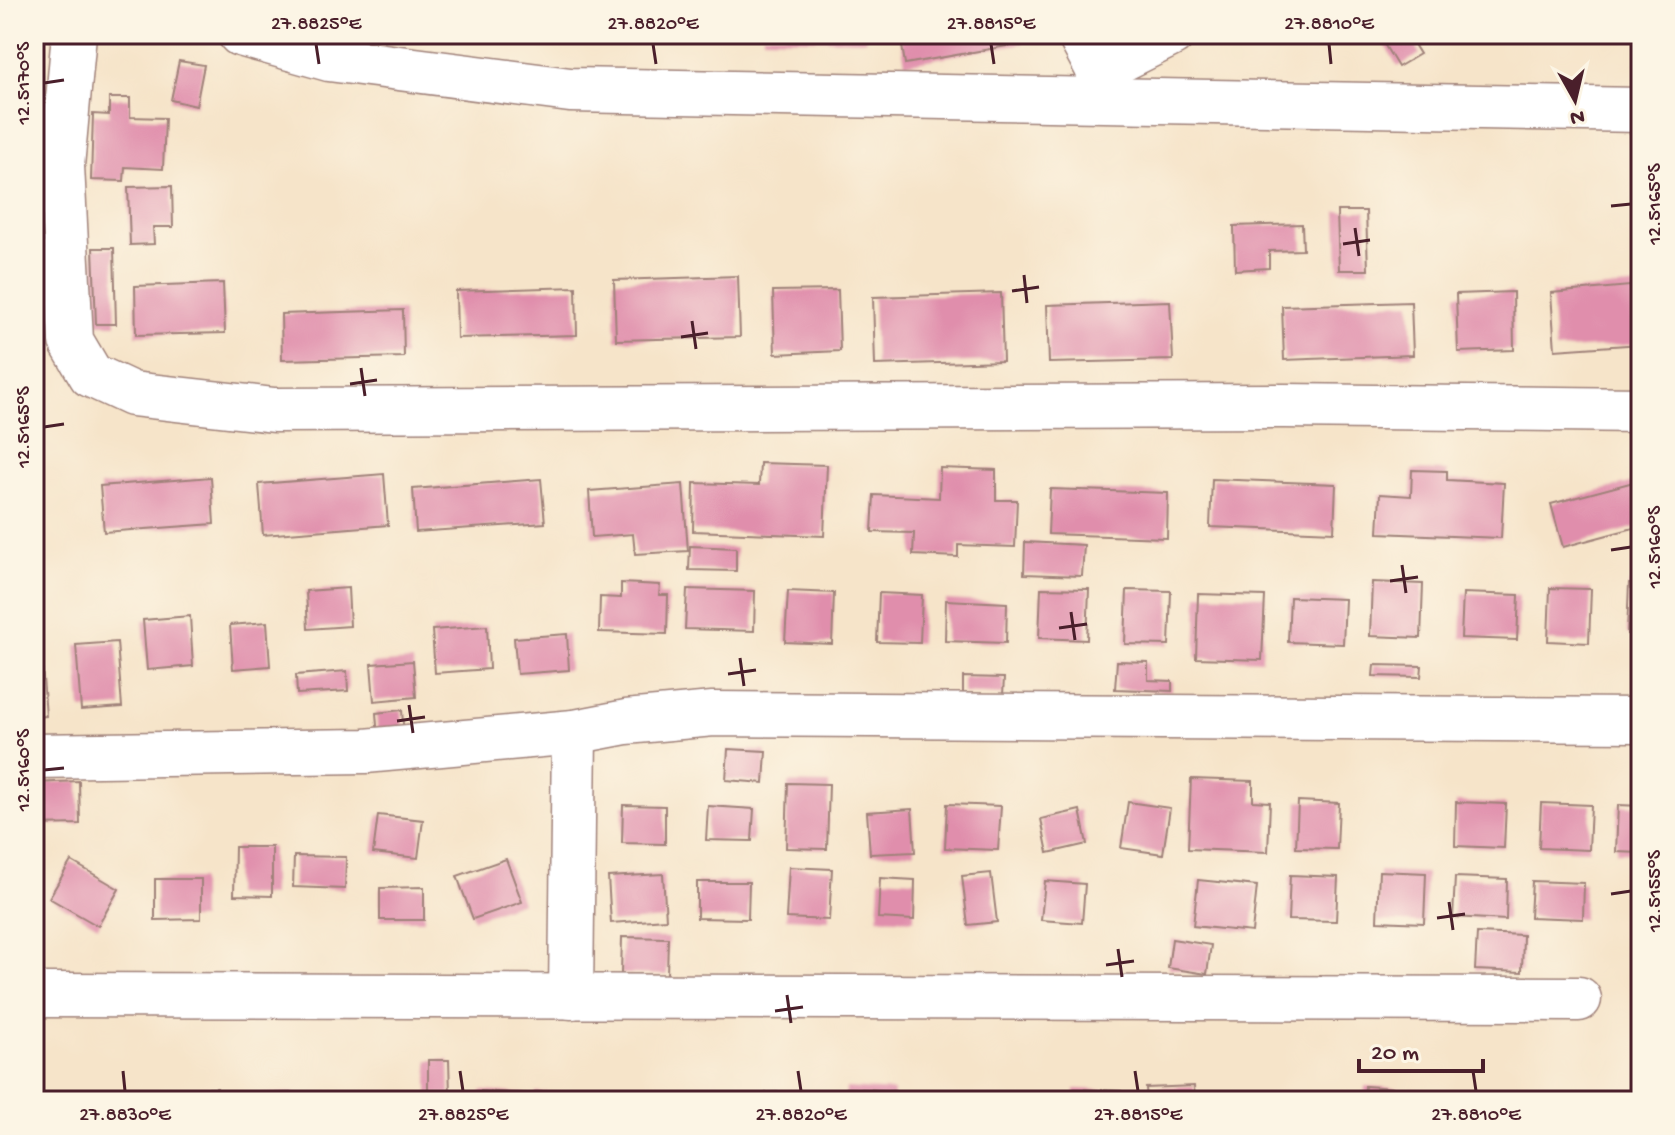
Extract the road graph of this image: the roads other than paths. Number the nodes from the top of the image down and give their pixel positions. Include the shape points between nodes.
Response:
1 (74, 34) edge
2 (240, 34) edge
3 (1172, 34) edge
4 (1097, 68) edge
5 (1641, 110) edge
6 (1641, 410) edge
7 (1641, 720) edge
8 (574, 732) junction
9 (34, 756) edge
10 (34, 995) edge
11 (571, 997) junction
12 (1579, 999) dead end

1 - 6 street via 62,166 71,341 91,375 132,394 274,410
2 - 4 street via 329,59 570,90
3 - 4 street
4 - 5 street
7 - 8 street via 713,714
8 - 9 street via 365,751
8 - 11 street
10 - 11 street
11 - 12 street

